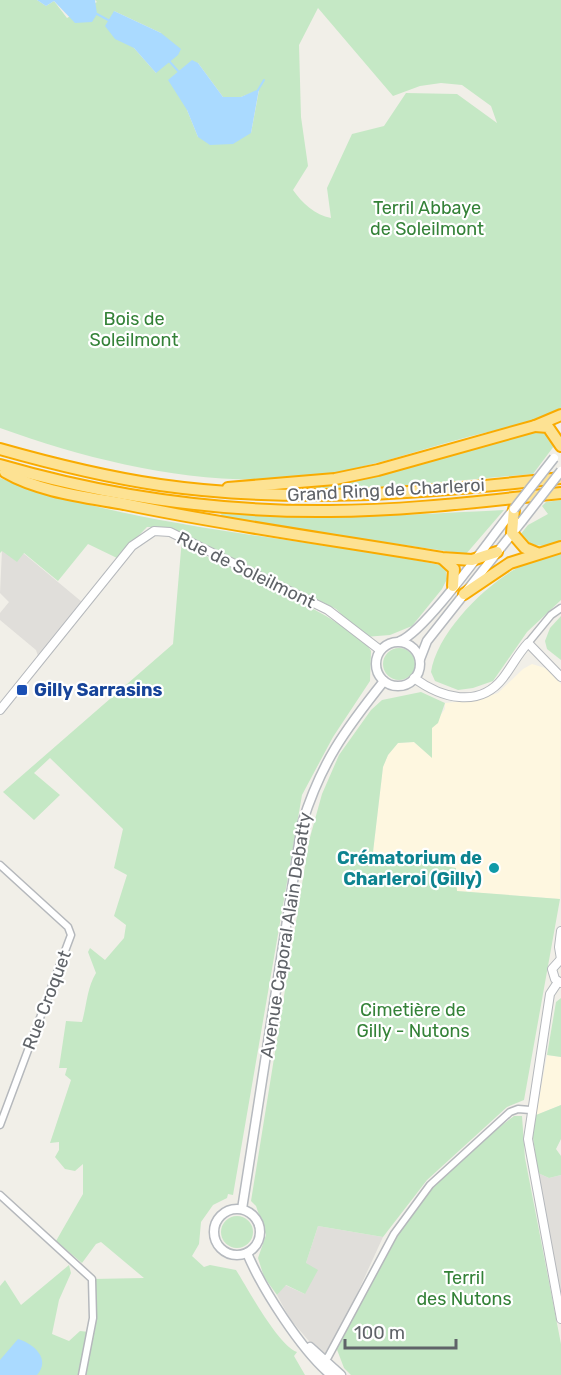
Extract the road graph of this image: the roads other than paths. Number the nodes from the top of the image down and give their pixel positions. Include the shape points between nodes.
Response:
1 (561, 415) edge
2 (535, 426) junction
3 (561, 448) edge
4 (0, 449) edge
5 (0, 467) edge
6 (561, 471) edge
7 (561, 478) edge
8 (216, 491) junction
9 (561, 493) edge
10 (514, 509) joint
11 (512, 525) junction
12 (561, 547) edge
13 (497, 552) junction
14 (537, 553) junction
15 (442, 558) junction
16 (472, 560) junction
17 (453, 586) junction
18 (464, 594) junction
19 (561, 608) edge
20 (400, 641) junction
21 (528, 643) junction
22 (380, 650) junction
23 (420, 659) junction
24 (561, 677) edge
25 (414, 678) junction
26 (384, 681) junction
27 (0, 709) edge
28 (0, 865) edge
29 (561, 931) edge
30 (561, 959) edge
31 (559, 982) edge
32 (530, 1110) junction
33 (0, 1125) edge
34 (0, 1195) edge
35 (242, 1209) junction
36 (247, 1253) junction
37 (561, 1319) edge
38 (303, 1341) junction
39 (324, 1359) junction
40 (82, 1375) edge
41 (331, 1375) edge
42 (341, 1375) edge

1 - 2 highway
2 - 3 highway via 548,428
2 - 8 highway via 335,479 235,485
3 - 10 main road, bridge
4 - 8 highway, Grand Ring de Charleroi via 102,475
5 - 9 highway, Grand Ring de Charleroi via 157,500 272,510 380,510
5 - 15 highway via 40,485 120,504
6 - 11 main road, bridge
7 - 8 highway, Grand Ring de Charleroi via 378,494
10 - 11 highway
11 - 13 main road
11 - 14 highway via 525,548
11 - 16 main road
12 - 14 highway
13 - 16 highway
13 - 18 main road
14 - 18 highway via 510,563
15 - 16 highway
15 - 17 highway via 454,569
16 - 17 main road
17 - 20 main road via 415,631
18 - 23 main road via 423,646
19 - 21 street
20 - 22 main road
20 - 23 main road via 409,644
21 - 24 street
21 - 25 street via 502,679 474,696 445,696
22 - 26 main road via 375,666
22 - 27 street, Rue de Soleilmont via 328,610 170,532 153,531 132,546
23 - 25 main road
25 - 26 main road via 396,686
26 - 35 main road, Avenue Caporal Alain Debatty via 323,766 302,825
28 - 33 street, Rue Croquet via 68,927 71,935
29 - 30 street
30 - 31 street via 552,969
31 - 32 street via 550,994
32 - 37 street via 528,1139
32 - 39 street via 510,1112 430,1185 394,1234
34 - 40 street via 92,1279 93,1318
35 - 36 main road via 255,1216 260,1230 257,1244
35 - 36 main road via 220,1216 214,1230 224,1251 231,1255
36 - 38 main road via 277,1309
38 - 39 main road
38 - 41 main road via 316,1362
39 - 42 main road

